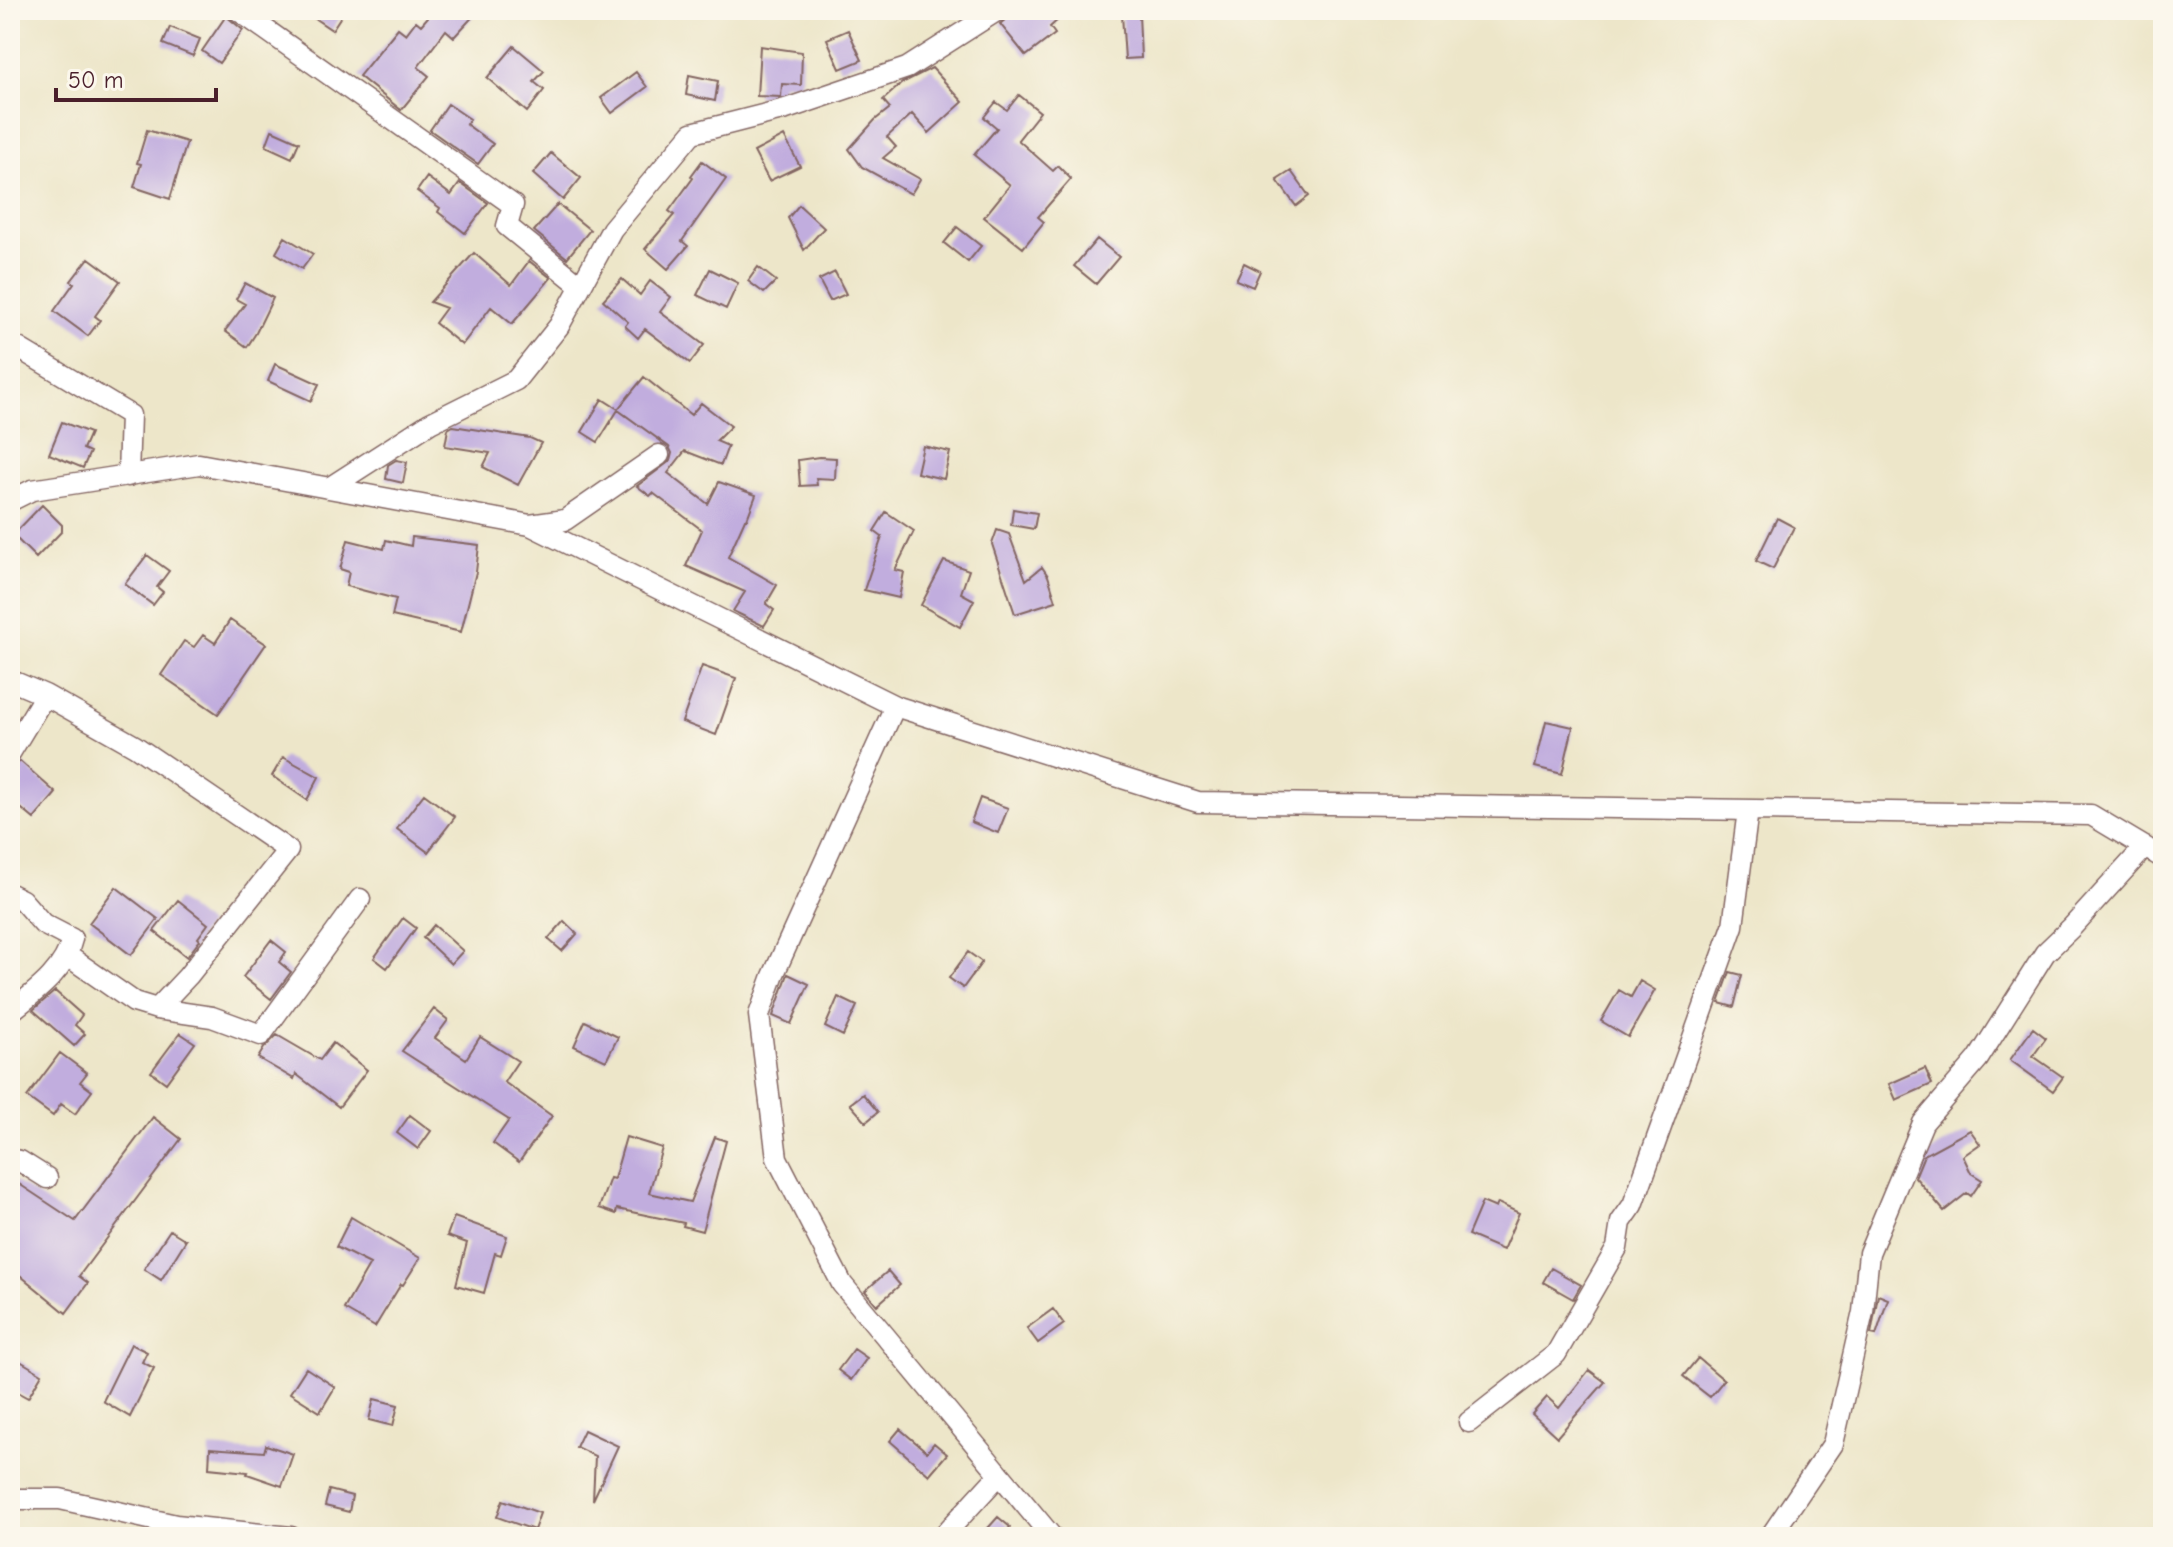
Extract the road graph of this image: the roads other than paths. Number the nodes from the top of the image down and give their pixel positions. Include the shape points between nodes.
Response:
1 (238, 10) edge
2 (998, 10) edge
3 (581, 286) junction
4 (10, 343) edge
5 (659, 455) dead end
6 (128, 476) junction
7 (329, 488) junction
8 (10, 501) edge
9 (530, 525) junction
10 (10, 680) edge
11 (45, 695) junction
12 (895, 706) junction
13 (10, 753) edge
14 (1748, 810) junction
15 (2145, 847) junction
16 (2163, 858) edge
17 (10, 894) edge
18 (360, 899) dead end
19 (68, 956) junction
20 (157, 1009) junction
21 (10, 1012) edge
22 (10, 1159) edge
23 (47, 1178) dead end
24 (1469, 1422) dead end
25 (998, 1476) junction
26 (10, 1499) edge
27 (291, 1537) edge
28 (942, 1537) edge
29 (1052, 1537) edge
30 (1770, 1537) edge

1 - 3 street via 513,205 507,226
2 - 3 street via 907,68 786,109 692,133 612,229
3 - 7 street via 559,326 516,380 430,423
4 - 6 street via 130,415
5 - 9 street via 565,520
6 - 7 street via 199,464
6 - 8 street via 32,490
7 - 9 street
9 - 12 street
10 - 11 street
11 - 13 street
11 - 20 street via 135,746 288,850
12 - 14 street via 1198,802
12 - 25 street via 759,1015 777,1158 842,1284
14 - 15 street via 2091,815
14 - 24 street via 1733,926 1633,1205 1621,1222 1617,1248 1556,1354
15 - 16 street
15 - 30 street via 2045,953 1978,1059 1923,1123 1869,1253 1863,1312 1833,1444
17 - 19 street via 43,924 72,939
18 - 20 street via 261,1035 212,1017
19 - 20 street via 134,1002
19 - 21 street
22 - 23 street
25 - 28 street
25 - 29 street
26 - 27 street via 60,1499 176,1525

